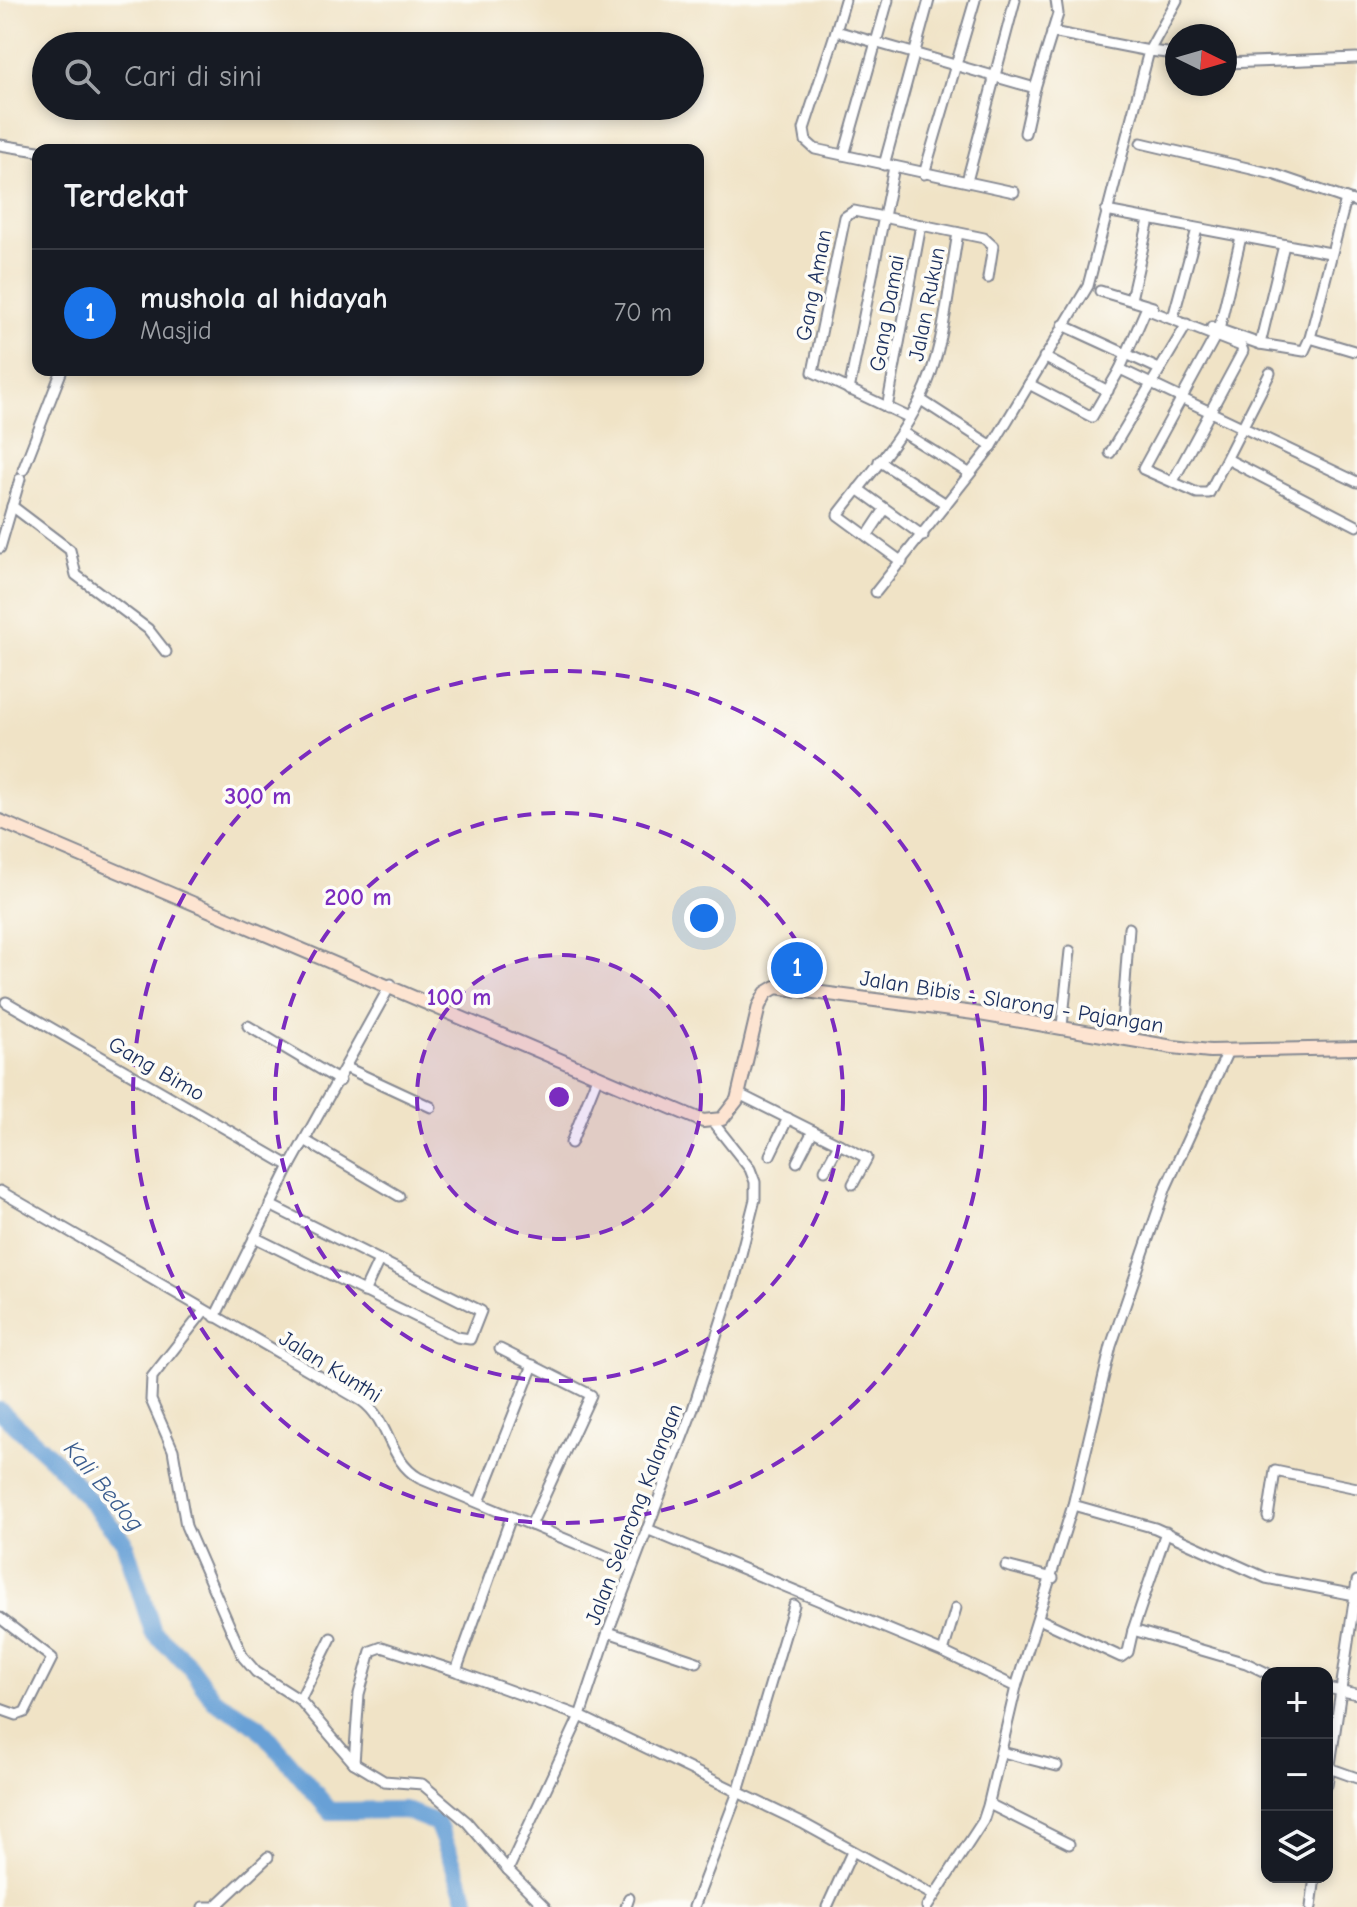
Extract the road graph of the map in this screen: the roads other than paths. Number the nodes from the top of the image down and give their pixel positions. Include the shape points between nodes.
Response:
1 (845, 0) edge
2 (888, 0) edge
3 (929, 0) edge
4 (975, 0) edge
5 (1015, 0) edge
6 (1056, 0) edge
7 (1177, 0) edge
8 (836, 31) junction
9 (1052, 32) junction
10 (877, 43) junction
11 (1149, 51) junction
12 (1165, 53) edge
13 (915, 54) junction
14 (1357, 58) edge
15 (1237, 63) edge
16 (954, 65) junction
17 (993, 77) junction
18 (1035, 88) junction
19 (1025, 133) dead end
20 (1141, 143) dead end
21 (0, 145) edge
22 (32, 150) edge
23 (844, 155) junction
24 (889, 166) junction
25 (924, 174) junction
26 (967, 181) junction
27 (1014, 192) dead end
28 (1346, 199) junction
29 (1357, 202) edge
30 (1106, 211) junction
31 (883, 217) junction
32 (1149, 220) junction
33 (921, 225) junction
34 (1197, 229) junction
35 (958, 233) junction
36 (1241, 237) junction
37 (1284, 245) junction
38 (1330, 253) junction
39 (988, 278) dead end
40 (1100, 291) dead end
41 (1131, 299) junction
42 (1174, 314) junction
43 (1187, 324) junction
44 (1063, 325) junction
45 (1218, 332) junction
46 (1310, 338) junction
47 (1260, 344) junction
48 (1354, 351) dead end
49 (1126, 354) junction
50 (1044, 357) junction
51 (1120, 369) junction
52 (1159, 369) junction
53 (1270, 373) dead end
54 (60, 376) edge
55 (1151, 383) junction
56 (1029, 384) junction
57 (849, 390) junction
58 (1108, 391) junction
59 (1184, 399) junction
60 (921, 400) junction
61 (887, 408) junction
62 (1210, 412) junction
63 (910, 418) junction
64 (1243, 427) junction
65 (902, 432) junction
66 (992, 446) junction
67 (1110, 453) dead end
68 (1227, 459) junction
69 (879, 461) junction
70 (969, 473) junction
71 (1173, 481) junction
72 (1357, 482) edge
73 (858, 489) junction
74 (946, 504) junction
75 (12, 506) junction
76 (885, 509) junction
77 (1357, 526) edge
78 (867, 536) junction
79 (923, 536) junction
80 (0, 548) edge
81 (902, 562) junction
82 (876, 592) dead end
83 (166, 652) dead end
84 (0, 821) edge
85 (1129, 928) dead end
86 (1070, 951) dead end
87 (391, 984) junction
88 (6, 1002) dead end
89 (248, 1026) dead end
90 (1062, 1026) junction
91 (1121, 1038) junction
92 (1357, 1048) edge
93 (1228, 1051) junction
94 (347, 1068) junction
95 (598, 1075) junction
96 (340, 1081) junction
97 (739, 1094) junction
98 (431, 1107) dead end
99 (788, 1118) junction
100 (712, 1121) junction
101 (813, 1131) junction
102 (306, 1141) junction
103 (571, 1143) dead end
104 (839, 1144) junction
105 (770, 1155) dead end
106 (797, 1162) dead end
107 (290, 1166) junction
108 (825, 1170) dead end
109 (853, 1184) dead end
110 (0, 1191) edge
111 (399, 1196) dead end
112 (270, 1205) junction
113 (254, 1237) junction
114 (379, 1260) junction
115 (364, 1292) junction
116 (204, 1311) junction
117 (215, 1317) junction
118 (500, 1349) dead end
119 (533, 1365) junction
120 (1357, 1488) edge
121 (479, 1502) junction
122 (1073, 1505) junction
123 (511, 1517) junction
124 (1268, 1517) dead end
125 (531, 1525) junction
126 (647, 1529) junction
127 (1166, 1532) junction
128 (1006, 1566) dead end
129 (632, 1567) junction
130 (1053, 1578) junction
131 (1357, 1581) edge
132 (1355, 1595) junction
133 (794, 1605) dead end
134 (956, 1608) dead end
135 (0, 1618) edge
136 (1039, 1619) junction
137 (1133, 1630) junction
138 (608, 1632) junction
139 (331, 1638) dead end
140 (943, 1652) junction
141 (697, 1662) dead end
142 (1261, 1670) edge
143 (456, 1671) junction
144 (1016, 1687) junction
145 (1333, 1689) edge
146 (1341, 1690) junction
147 (1357, 1694) edge
148 (300, 1700) junction
149 (0, 1709) edge
150 (580, 1716) junction
151 (1333, 1742) edge
152 (1002, 1752) junction
153 (354, 1763) junction
154 (1057, 1766) dead end
155 (1333, 1769) edge
156 (1357, 1778) edge
157 (738, 1792) junction
158 (989, 1804) junction
159 (1069, 1844) dead end
160 (852, 1852) junction
161 (268, 1857) dead end
162 (508, 1870) junction
163 (1315, 1883) edge
164 (933, 1895) junction
165 (218, 1906) edge
166 (1313, 1906) edge
167 (203, 1907) edge
168 (545, 1907) edge
169 (694, 1907) edge
170 (827, 1907) edge
171 (927, 1907) edge

1 - 8 street
2 - 10 street
3 - 13 street
4 - 16 street
5 - 17 street
6 - 9 street
7 - 11 street
8 - 10 street
8 - 23 street via 804,135 815,149
9 - 11 street
9 - 18 street
10 - 13 street
10 - 23 street
11 - 12 street
11 - 30 street
13 - 16 street
13 - 24 street
14 - 15 street
16 - 17 street
16 - 25 street
17 - 18 street
17 - 26 street
18 - 19 street
20 - 28 street via 1273,174
21 - 22 street
23 - 24 street
24 - 25 street
24 - 31 street
25 - 26 street
26 - 27 street
28 - 29 street
28 - 38 street
30 - 32 street
30 - 44 street via 1088,286
31 - 33 street
31 - 57 street
31 - 57 street, Gang Aman via 854,211 845,217 813,372
32 - 34 street
32 - 41 street
33 - 35 street
33 - 61 street, Gang Damai
34 - 36 street
34 - 42 street
35 - 39 street via 990,241
35 - 60 street, Jalan Rukun via 936,358
36 - 37 street
36 - 45 street
37 - 38 street
37 - 47 street
38 - 46 street
40 - 41 street
41 - 42 street
42 - 45 street
43 - 45 street
43 - 49 street via 1146,309
43 - 52 street
44 - 49 street
44 - 50 street
45 - 47 street
45 - 59 street
45 - 62 street via 1243,351
46 - 47 street via 1299,352
46 - 48 street
49 - 51 street
49 - 52 street
50 - 56 street
50 - 58 street
51 - 55 street
51 - 58 street
52 - 55 street
53 - 64 street
54 - 75 street
55 - 59 street
55 - 67 street
56 - 58 street via 1090,417
56 - 66 street
57 - 61 street
59 - 62 street
59 - 71 street via 1142,466
60 - 63 street, Jalan Rukun
60 - 66 street
61 - 63 street
62 - 64 street
62 - 71 street
63 - 65 street, Jalan Rukun
64 - 68 street
64 - 72 street
65 - 69 street, Jalan Rukun
65 - 70 street
66 - 70 street
68 - 71 street via 1203,495
68 - 77 street
69 - 73 street, Jalan Rukun
69 - 74 street
70 - 74 street
73 - 76 street
73 - 78 street, Jalan Rukun via 838,515
74 - 79 street
75 - 80 street
75 - 83 street via 70,550 76,575 148,629
76 - 78 street
76 - 79 street
78 - 81 street
79 - 81 street
81 - 82 street
84 - 87 main road
85 - 91 street
86 - 90 street
87 - 94 street
87 - 95 main road
88 - 107 street, Gang Bimo
89 - 96 street
90 - 91 main road, Jalan Bibis - Slarong - Pajangan
90 - 97 main road, Jalan Bibis - Slarong - Pajangan via 776,987 759,1006
91 - 93 main road, Jalan Bibis - Slarong - Pajangan
92 - 93 main road, Jalan Bibis - Slarong - Pajangan
93 - 122 street via 1166,1187 1111,1346
94 - 96 street
94 - 98 street
95 - 100 main road via 696,1119
95 - 103 street
96 - 102 street
97 - 99 street
97 - 100 main road via 722,1119
99 - 101 street
99 - 105 street
100 - 126 street, Jalan Selarong Kalangan via 750,1169 755,1199 698,1394
101 - 104 street
101 - 106 street
102 - 107 street
102 - 111 street
104 - 108 street
104 - 109 street via 867,1158
107 - 112 street
110 - 116 street, Jalan Kunthi
112 - 113 street
112 - 114 street
113 - 115 street
113 - 117 street
114 - 115 street
114 - 115 street via 481,1311 470,1339
116 - 117 street, Jalan Kunthi
116 - 148 street via 152,1377 151,1400 173,1450 186,1526 243,1657 256,1672
117 - 121 street, Jalan Kunthi via 362,1401 380,1418 402,1466
118 - 119 street
119 - 121 street
119 - 125 street via 591,1395
120 - 124 street via 1275,1471
121 - 123 street, Jalan Kunthi
122 - 127 street
122 - 130 street
123 - 125 street, Jalan Kunthi
123 - 143 street
125 - 129 street, Jalan Kunthi
126 - 129 street, Jalan Selarong Kalangan
126 - 140 street
127 - 132 street via 1266,1578
127 - 137 street
128 - 130 street
129 - 138 street, Jalan Selarong Kalangan
130 - 136 street
131 - 132 street
132 - 146 street
133 - 157 street
134 - 140 street
135 - 149 street via 52,1658 25,1712
136 - 137 street via 1121,1657 1128,1652
136 - 144 street
137 - 142 street
138 - 141 street
138 - 150 street, Jalan Selarong Kalangan
139 - 148 street
140 - 144 street
143 - 150 street
143 - 153 street via 382,1647 371,1651 359,1694
144 - 152 street
145 - 146 street
146 - 147 street
146 - 151 street
148 - 153 street
150 - 157 street
150 - 162 street, Jalan Selarong Kalangan
152 - 154 street
152 - 158 street
153 - 162 street via 384,1781 422,1784 467,1822
155 - 156 street
157 - 160 street
157 - 169 street
158 - 159 street
158 - 164 street
160 - 164 street
160 - 170 street
161 - 165 street
162 - 168 street
163 - 166 street
164 - 171 street
165 - 167 street

